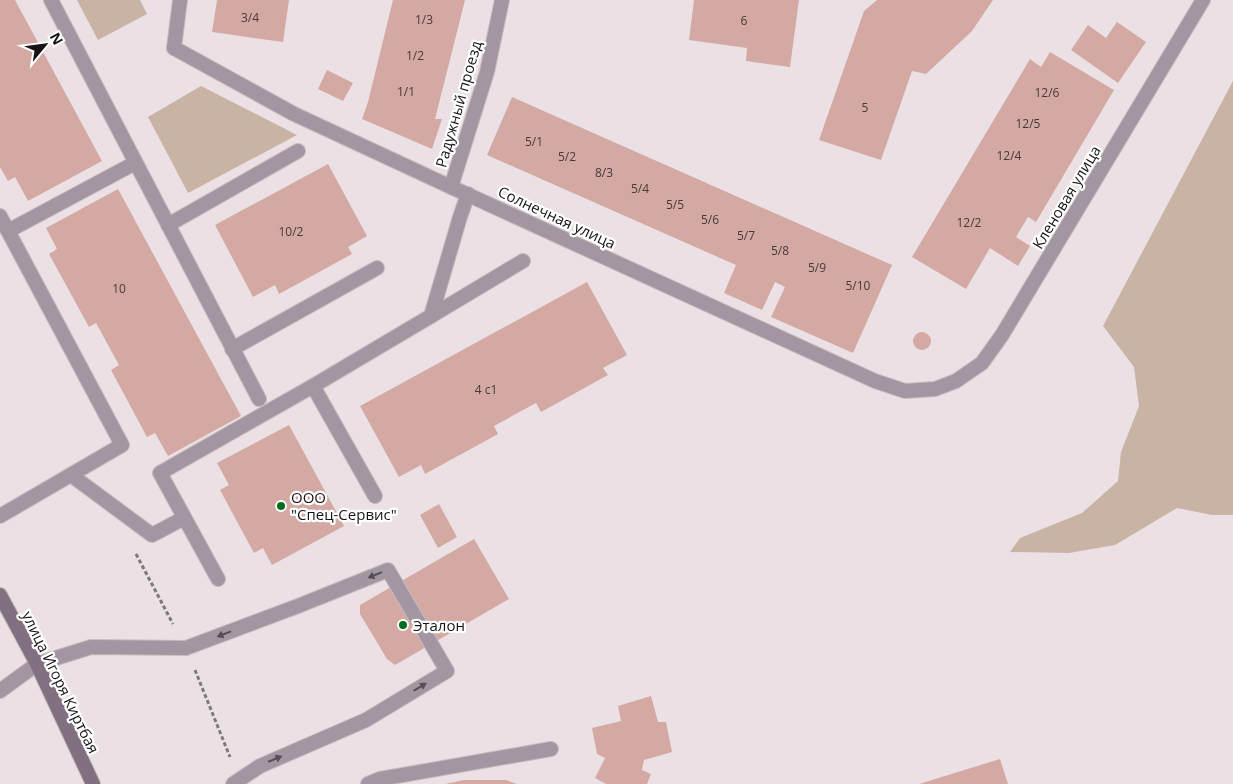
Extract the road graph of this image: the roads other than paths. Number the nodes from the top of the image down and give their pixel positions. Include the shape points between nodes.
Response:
1 (51, 0) edge
2 (180, 0) edge
3 (502, 0) edge
4 (1203, 0) edge
5 (298, 151) dead end
6 (136, 163) junction
7 (451, 187) junction
8 (468, 194) junction
9 (0, 216) edge
10 (168, 225) junction
11 (8, 231) junction
12 (523, 261) dead end
13 (377, 268) dead end
14 (432, 316) junction
15 (232, 349) junction
16 (314, 386) junction
17 (935, 389) joint
18 (259, 399) dead end
19 (71, 475) junction
20 (375, 496) dead end
21 (0, 516) edge
22 (184, 518) junction
23 (218, 579) dead end
24 (0, 595) edge
25 (37, 664) junction
26 (0, 691) edge
27 (551, 749) dead end
28 (92, 784) edge
29 (234, 784) edge
30 (368, 784) edge

1 - 6 street
2 - 7 street, Солнечная улица via 174,48 294,114
3 - 7 street, Радужный проезд via 487,72
4 - 17 street, Кленовая улица via 1002,335 982,363
5 - 10 street
6 - 10 street
6 - 11 street
7 - 8 street, Солнечная улица
8 - 14 street
8 - 17 street, Солнечная улица via 874,381 905,391
9 - 11 street
10 - 15 street
11 - 19 street via 122,445
12 - 14 street
13 - 15 street
14 - 16 street
15 - 18 street
16 - 20 street
16 - 22 street via 160,473
19 - 21 street
19 - 22 street via 152,535
22 - 23 street
24 - 25 main road, улица Игоря Киртбая
25 - 26 street
25 - 28 main road, улица Игоря Киртбая
29 -> 25 street via 260,766 366,720 447,671 388,570 186,648 91,646
27 - 30 street via 380,779

